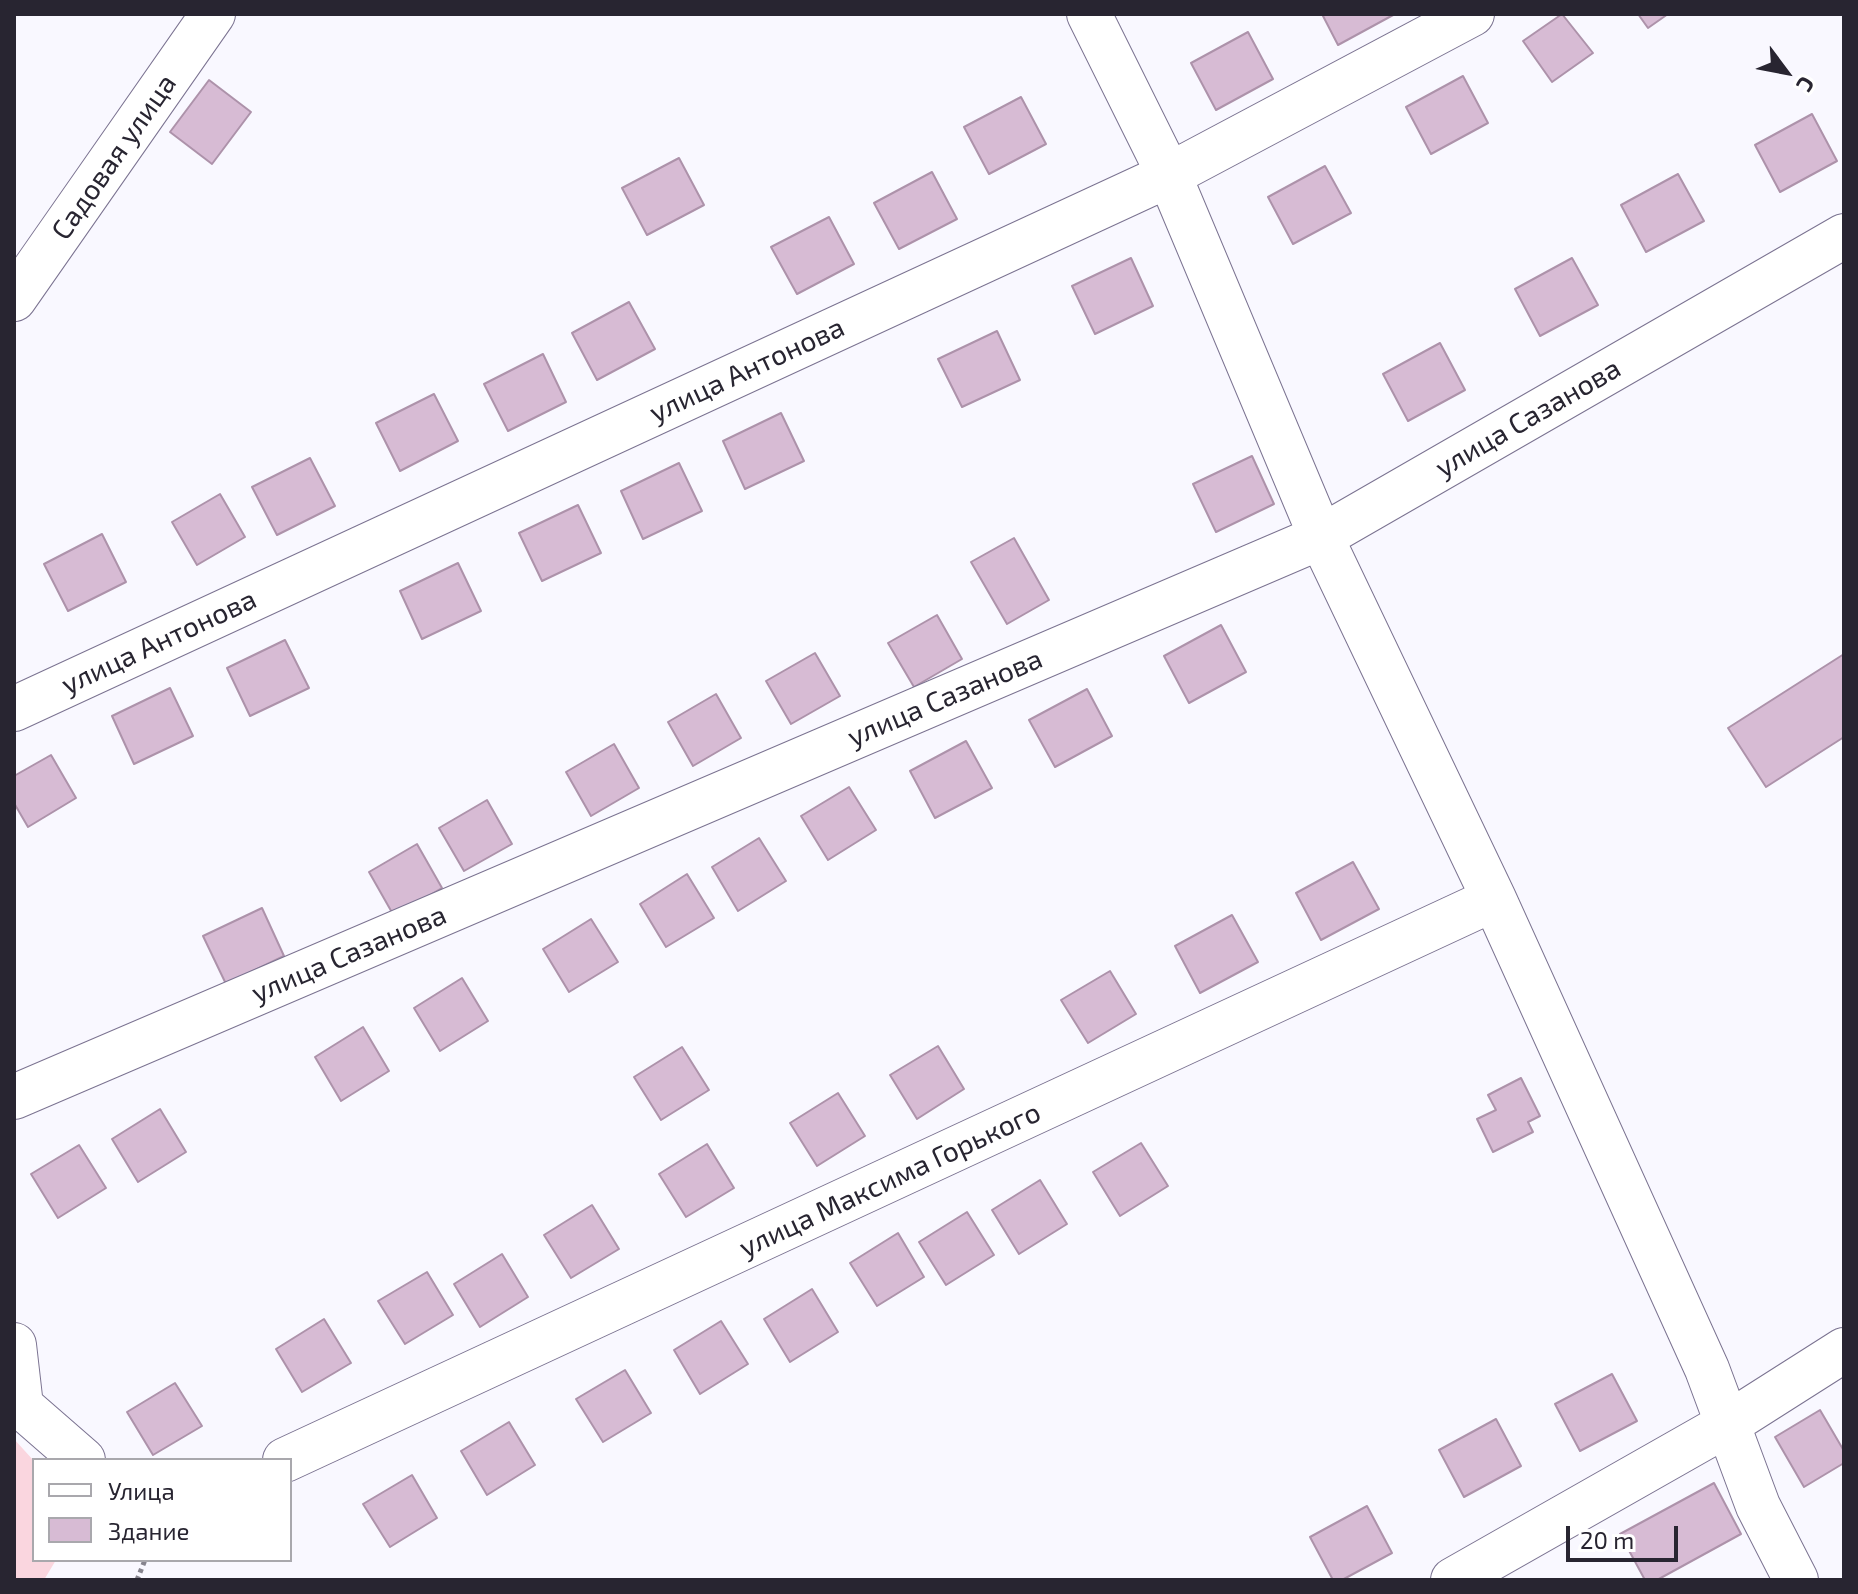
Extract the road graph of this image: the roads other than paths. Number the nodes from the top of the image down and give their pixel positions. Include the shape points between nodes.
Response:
1 (213, 14) edge
2 (1089, 14) edge
3 (1472, 14) edge
4 (1169, 175) junction
5 (1844, 236) edge
6 (14, 299) edge
7 (1321, 537) junction
8 (14, 709) edge
9 (1494, 899) junction
10 (14, 1097) edge
11 (14, 1345) edge
12 (1844, 1350) edge
13 (1726, 1425) junction
14 (81, 1458) edge
15 (289, 1458) edge
16 (1453, 1580) edge
17 (1796, 1580) edge

1 - 6 street, Садовая улица
2 - 4 street
3 - 4 street, улица Антонова
4 - 7 street
4 - 8 street, улица Антонова
5 - 7 street, улица Сазанова
7 - 9 street
7 - 10 street, улица Сазанова
9 - 13 street via 1707,1369
9 - 15 street, улица Максима Горького
11 - 14 street via 21,1406
12 - 13 street
13 - 16 street
13 - 17 street via 1758,1506

